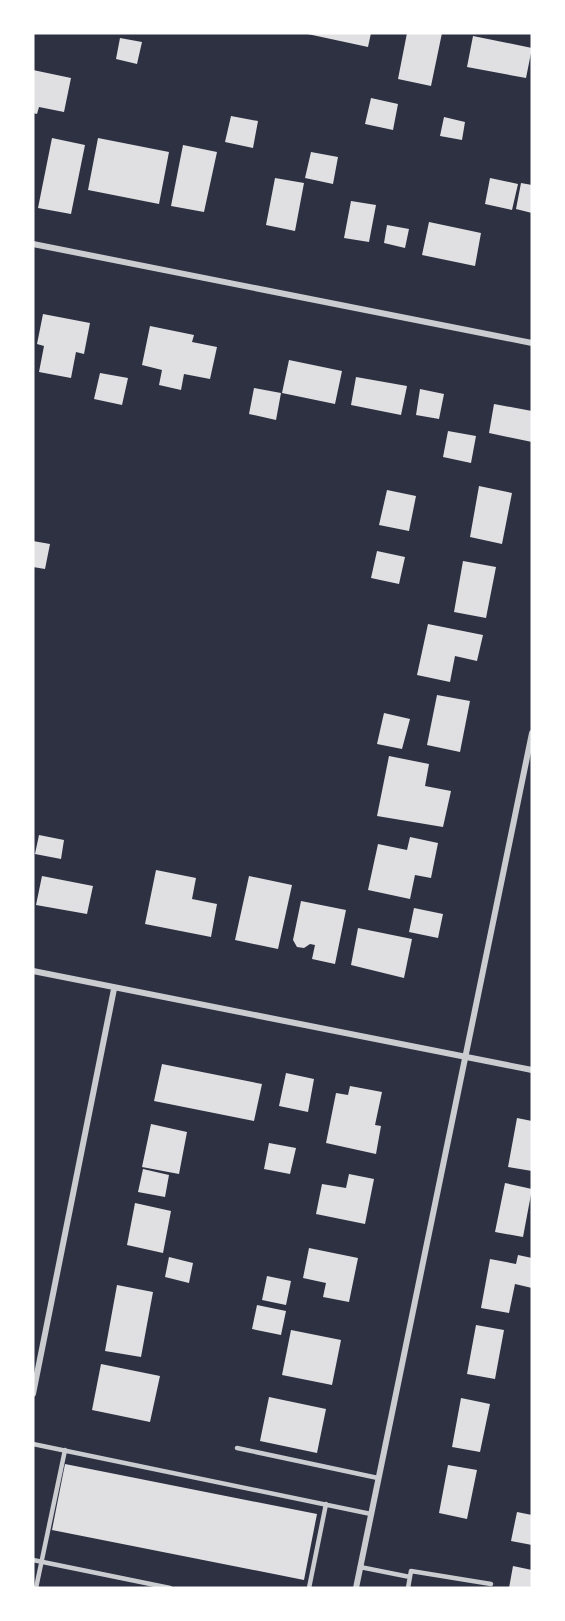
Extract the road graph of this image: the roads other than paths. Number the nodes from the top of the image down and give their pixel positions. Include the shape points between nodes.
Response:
1 (33, 244) edge
2 (532, 343) edge
3 (532, 733) edge
4 (33, 971) edge
5 (114, 988) junction
6 (465, 1056) junction
7 (532, 1070) edge
8 (33, 1394) edge
9 (33, 1444) edge
10 (237, 1448) dead end
11 (65, 1450) junction
12 (378, 1478) junction
13 (326, 1504) junction
14 (371, 1514) junction
15 (33, 1560) edge
16 (41, 1562) junction
17 (360, 1567) junction
18 (410, 1577) junction
19 (491, 1584) dead end
20 (36, 1588) edge
21 (170, 1588) edge
22 (309, 1588) edge
23 (356, 1588) edge
24 (408, 1588) edge

1 - 2 street
3 - 6 street
4 - 5 street
5 - 6 street
5 - 8 street
6 - 7 street
6 - 12 street
9 - 11 lane
10 - 12 lane
11 - 13 lane
11 - 16 lane
12 - 14 street
13 - 14 lane
13 - 22 lane
14 - 17 street
15 - 16 lane
16 - 20 lane
16 - 21 lane
17 - 18 lane
17 - 23 street
18 - 19 lane via 411,1571
18 - 24 lane

